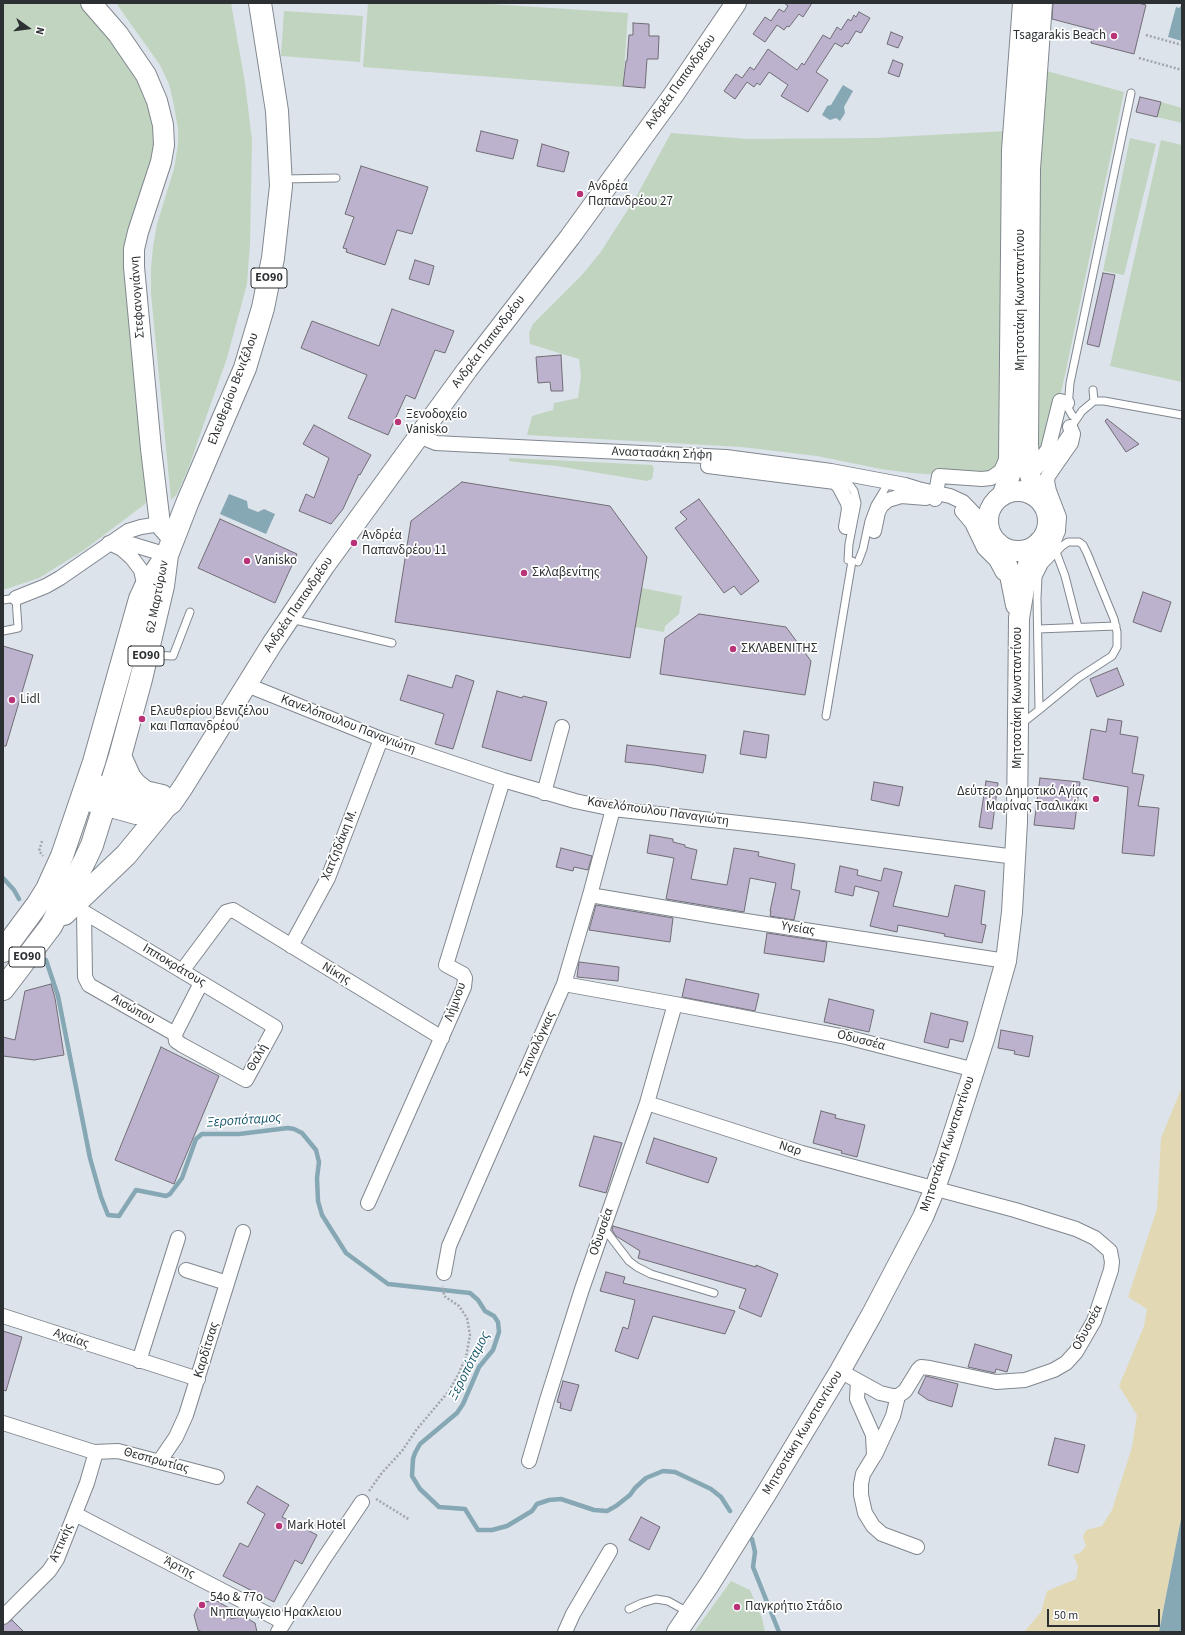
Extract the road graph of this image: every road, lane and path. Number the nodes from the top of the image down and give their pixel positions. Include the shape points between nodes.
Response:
1 (92, 3) edge
2 (260, 3) edge
3 (736, 3) edge
4 (1020, 3) edge
5 (1034, 3) edge
6 (1045, 3) edge
7 (1086, 35) dead end
8 (1146, 35) dead end
9 (1093, 37) dead end
10 (1182, 45) edge
11 (1139, 58) dead end
12 (1182, 70) edge
13 (1131, 93) dead end
14 (336, 178) dead end
15 (281, 179) junction
16 (1093, 390) dead end
17 (1094, 401) junction
18 (1067, 403) junction
19 (1182, 415) edge
20 (1073, 423) junction
21 (419, 436) junction
22 (1020, 436) junction
23 (708, 466) dead end
24 (840, 472) junction
25 (1031, 478) junction
26 (889, 482) junction
27 (936, 491) junction
28 (1006, 492) junction
29 (1043, 505) junction
30 (846, 527) dead end
31 (874, 531) dead end
32 (994, 536) junction
33 (167, 539) junction
34 (1039, 542) junction
35 (110, 543) junction
36 (1056, 552) junction
37 (853, 561) junction
38 (1018, 575) junction
39 (145, 588) junction
40 (9, 599) edge
41 (190, 612) dead end
42 (289, 618) junction
43 (1116, 626) junction
44 (1078, 627) junction
45 (1038, 629) junction
46 (3, 630) edge
47 (392, 643) dead end
48 (146, 655) junction
49 (247, 685) junction
50 (1039, 710) junction
51 (826, 716) dead end
52 (1019, 726) junction
53 (562, 727) dead end
54 (381, 739) junction
55 (120, 756) junction
56 (503, 780) junction
57 (85, 791) junction
58 (544, 793) junction
59 (108, 798) junction
60 (162, 803) junction
61 (613, 809) junction
62 (1016, 857) junction
63 (590, 895) junction
64 (79, 908) junction
65 (51, 926) junction
66 (8, 942) edge
67 (291, 946) junction
68 (1006, 961) junction
69 (182, 971) junction
70 (201, 983) junction
71 (564, 984) junction
72 (3, 989) edge
73 (675, 1004) junction
74 (275, 1027) joint
75 (175, 1034) junction
76 (442, 1038) junction
77 (974, 1070) junction
78 (238, 1075) joint
79 (647, 1103) junction
80 (935, 1188) junction
81 (368, 1203) dead end
82 (603, 1227) junction
83 (243, 1232) dead end
84 (178, 1238) dead end
85 (186, 1270) dead end
86 (444, 1273) dead end
87 (227, 1283) junction
88 (443, 1293) dead end
89 (714, 1293) dead end
90 (3, 1316) edge
91 (139, 1361) junction
92 (840, 1371) junction
93 (198, 1379) junction
94 (858, 1382) junction
95 (898, 1396) junction
96 (3, 1423) edge
97 (96, 1452) junction
98 (874, 1456) junction
99 (529, 1461) dead end
100 (159, 1462) junction
101 (217, 1477) dead end
102 (365, 1498) junction
103 (75, 1514) junction
104 (410, 1520) dead end
105 (917, 1547) dead end
106 (610, 1551) dead end
107 (629, 1609) dead end
108 (690, 1613) junction
109 (3, 1617) edge
110 (280, 1627) edge
111 (565, 1632) edge
112 (677, 1632) edge

1 - 33 street, Στεφανογιάννη via 118,34 146,75 163,124 164,144 161,162 138,232 134,249 134,267 152,457
2 - 15 main road, Ελευθερίου Βενιζέλου / ΕΟ90 via 277,111
3 - 21 street, Ανδρέα Παπανδρέου via 674,94 570,237
4 - 22 street via 1009,150
5 - 22 street, Μητσοτάκη Κωνσταντίνου via 1023,154
6 - 22 street via 1033,169
7 - 9 path
8 - 10 path
11 - 12 path
13 - 18 lane
14 - 15 lane
15 - 33 main road, Ελευθερίου Βενιζέλου / ΕΟ90 via 273,258 253,344 188,501
16 - 17 lane
17 - 19 lane
17 - 20 lane
18 - 20 lane
18 - 22 street via 1060,401 1050,444 1039,459 1035,459
20 - 25 lane via 1047,462
20 - 38 street via 1071,443 1047,480 1059,517 1058,531 1053,543 1035,564 1031,574
21 - 24 street, Αναστασάκη Σήφη via 436,443 726,457
21 - 42 street, Ανδρέα Παπανδρέου
22 - 25 street
22 - 27 street via 997,475 982,479 938,476
22 - 28 street
23 - 30 street via 835,482 848,503
24 - 26 street, Αναστασάκη Σήφη
24 - 37 lane via 854,491 857,504 849,544
25 - 29 street
26 - 27 street, Αναστασάκη Σήφη
26 - 37 lane via 875,505 863,549
27 - 28 street
27 - 31 street via 894,497 881,506
27 - 32 street via 963,502
27 - 38 street via 962,511 972,523 981,543 996,560 1004,575
28 - 29 street via 1030,494
28 - 32 street via 991,508 988,521
29 - 34 street via 1047,524
32 - 34 street via 1007,549 1020,551
32 - 38 street via 1005,558
33 - 35 street via 131,544
33 - 35 street via 141,527 128,530
33 - 39 main road, 62 Μαρτύρων / ΕΟ90
33 - 48 main road, 62 Μαρτύρων / ΕΟ90 via 162,586
34 - 38 street, Μητσοτάκη Κωνσταντίνου
35 - 39 street via 132,558 141,570
35 - 40 street via 46,586
36 - 43 lane via 1068,542 1079,542 1083,545
36 - 44 lane
36 - 45 lane via 1044,565 1038,577
37 - 51 lane
38 - 52 street, Μητσοτάκη Κωνσταντίνου
39 - 57 main road, 62 Μαρτύρων / ΕΟ90 via 135,614
40 - 46 lane via 18,628
41 - 48 lane via 173,656
42 - 47 lane
42 - 49 street, Ανδρέα Παπανδρέου
43 - 44 lane
43 - 50 lane via 1118,637 1115,652
44 - 45 lane
45 - 50 lane
48 - 55 main road, 62 Μαρτύρων / ΕΟ90
49 - 54 street, Κανελόπουλου Παναγιώτη
49 - 60 street, Ανδρέα Παπανδρέου via 172,803
50 - 52 lane
52 - 62 street, Μητσοτάκη Κωνσταντίνου
53 - 58 street
54 - 56 street, Κανελόπουλου Παναγιώτη
54 - 67 street, Χατζηδάκη Μ. via 328,878
55 - 59 main road, 62 Μαρτύρων / ΕΟ90
55 - 60 main road via 136,785
56 - 58 street, Κανελόπουλου Παναγιώτη
56 - 76 street, Λήμνου via 446,965 460,971 465,978 464,987
57 - 59 street
57 - 66 main road, 62 Μαρτύρων / ΕΟ90 via 55,872 37,905
58 - 61 street, Κανελόπουλου Παναγιώτη
59 - 60 street via 136,814 151,814
59 - 65 main road, 62 Μαρτύρων / ΕΟ90 via 85,860
60 - 64 main road via 126,855
61 - 62 street, Κανελόπουλου Παναγιώτη
61 - 63 street, Σπιναλόγκας
62 - 68 street, Μητσοτάκη Κωνσταντίνου
63 - 68 street, Υγείας
63 - 71 street, Σπιναλόγκας
64 - 65 main road
64 - 69 street, Ιπποκράτους
64 - 75 street, Αισώπου via 86,982
65 - 72 main road, 62 Μαρτύρων / ΕΟ90
67 - 69 street, Νίκης via 230,910
67 - 76 street, Νίκης
68 - 77 street, Μητσοτάκη Κωνσταντίνου
69 - 70 street, Ιπποκράτους
70 - 74 street, Ιπποκράτους
70 - 75 street
71 - 73 street, Οδυσσέα
71 - 86 street, Σπιναλόγκας via 449,1246
73 - 77 street, Οδυσσέα via 846,1037
73 - 79 street, Οδυσσέα
74 - 78 street, Θαλή via 246,1080
75 - 78 street, Αισώπου via 179,1043
76 - 81 street, Λήμνου
77 - 80 street, Μητσοτάκη Κωνσταντίνου
79 - 80 street, Ναρ via 802,1153
79 - 82 street, Οδυσσέα
80 - 92 street, Μητσοτάκη Κωνσταντίνου via 906,1250
80 - 95 street, Οδυσσέα via 1015,1210 1085,1234 1101,1242 1110,1251 1112,1270 1089,1331 1076,1352 1060,1367 1025,1380 1001,1382 921,1368 905,1391
82 - 89 lane via 629,1261 637,1267 650,1274
82 - 99 street, Οδυσσέα via 546,1400
83 - 87 street, Καρδίτσας
84 - 91 street
85 - 87 street
87 - 93 street, Καρδίτσας
88 - 102 path via 447,1299 459,1306 467,1318 470,1335 466,1358 449,1391 381,1474
90 - 91 street, Αχαίας
91 - 93 street, Αχαίας
92 - 94 street
92 - 108 street, Μητσοτάκη Κωνσταντίνου
93 - 100 street, Καρδίτσας via 182,1426
94 - 95 street via 884,1395
94 - 98 street via 856,1399 873,1435
95 - 98 street via 893,1416
96 - 97 street, Θεσπρωτίας
97 - 100 street, Θεσπρωτίας via 118,1451
97 - 103 street, Αττικής
98 - 105 street via 863,1474 861,1484 865,1513 882,1534
100 - 101 street, Θεσπρωτίας
102 - 104 path
102 - 110 street
103 - 109 street, Αττικής via 53,1564
103 - 110 street, Άρτης
106 - 111 street
107 - 108 lane via 656,1599 668,1601
108 - 112 street, Μητσοτάκη Κωνσταντίνου

